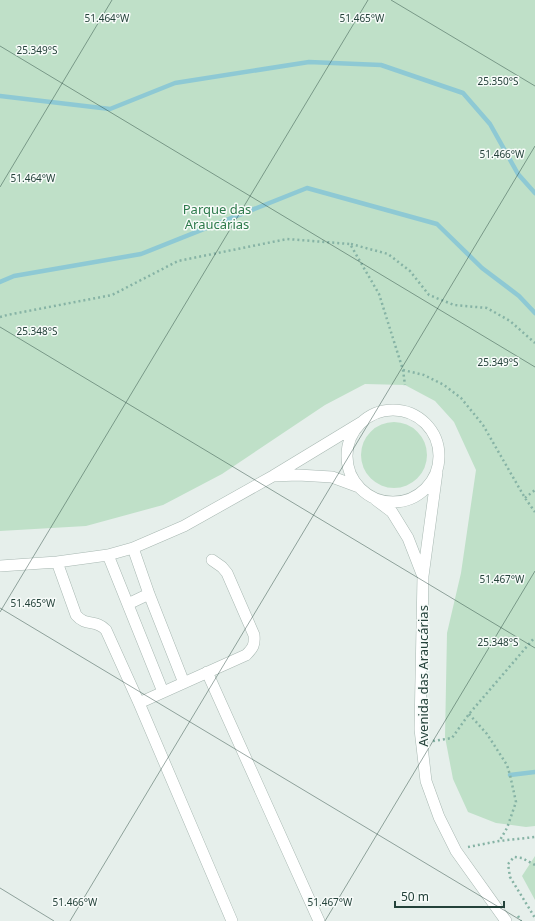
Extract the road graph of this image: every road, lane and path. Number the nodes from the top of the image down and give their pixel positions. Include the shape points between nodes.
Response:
1 (350, 244) junction
2 (0, 317) edge
3 (535, 343) edge
4 (403, 370) junction
5 (406, 385) dead end
6 (362, 422) junction
7 (437, 472) junction
8 (273, 476) junction
9 (359, 487) junction
10 (535, 490) edge
11 (371, 496) junction
12 (525, 498) junction
13 (535, 512) edge
14 (133, 548) junction
15 (108, 555) junction
16 (212, 560) dead end
17 (58, 562) junction
18 (0, 566) edge
19 (423, 576) junction
20 (149, 594) junction
21 (128, 604) junction
22 (535, 637) edge
23 (207, 672) junction
24 (184, 683) junction
25 (163, 692) junction
26 (139, 703) junction
27 (469, 714) junction
28 (433, 741) dead end
29 (535, 837) edge
30 (500, 840) junction
31 (468, 848) dead end
32 (535, 865) edge
33 (535, 918) edge
34 (232, 921) edge
35 (319, 921) edge
36 (506, 921) edge

1 - 2 path via 286,239 178,261 112,295
1 - 3 path via 388,254 410,271 428,295 454,305 487,308 510,321
1 - 4 path via 379,294
4 - 5 path
4 - 12 path via 424,375 444,385 461,398 483,425
6 - 7 street, Avenida das Araucárias via 374,414 388,410 403,411 416,416 429,427 436,440 439,456
6 - 8 street, Avenida das Araucárias
6 - 9 street, Avenida das Araucárias via 353,433 348,446 347,461 351,475
7 - 11 street, Avenida das Araucárias via 429,485 417,496 402,501 386,501
7 - 19 street, Avenida das Araucárias
8 - 9 street, Avenida das Araucárias via 332,477
8 - 14 street, Avenida das Araucárias via 184,526
9 - 11 street, Avenida das Araucárias
10 - 12 path
11 - 19 street, Avenida das Araucárias via 392,512 408,538
12 - 13 path
14 - 15 street, Avenida das Araucárias
14 - 20 street
15 - 17 street, Avenida das Araucárias
15 - 21 street
16 - 23 street via 227,573 255,642 246,655
17 - 18 street, Avenida das Araucárias
17 - 26 street via 76,615 84,622 98,624 106,630
19 - 36 street, Avenida das Araucárias via 420,729 426,781 439,817 456,851
20 - 21 street
20 - 24 street
21 - 25 street
22 - 27 path
23 - 24 street
23 - 35 street
24 - 25 street
25 - 26 street
26 - 34 street
27 - 28 path via 452,738
27 - 30 path via 487,734 507,765 510,775 516,802
29 - 30 path
30 - 31 path
32 - 33 path via 514,857 508,864 510,877

